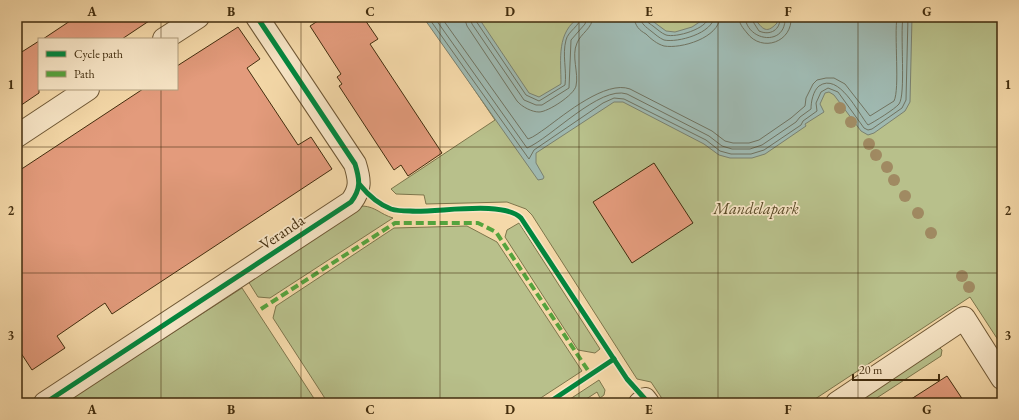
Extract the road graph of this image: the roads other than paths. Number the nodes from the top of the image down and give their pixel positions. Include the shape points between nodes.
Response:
1 (198, 17) edge
2 (257, 17) edge
3 (166, 38) edge
4 (86, 90) edge
5 (17, 136) edge
6 (1002, 378) edge
7 (45, 403) edge
8 (640, 403) edge
9 (648, 403) edge
10 (837, 403) edge

1 - 3 street
2 - 7 street, Veranda via 355,164 360,185 357,194 351,202
4 - 5 street
6 - 10 street via 964,318
8 - 9 street via 645,400

